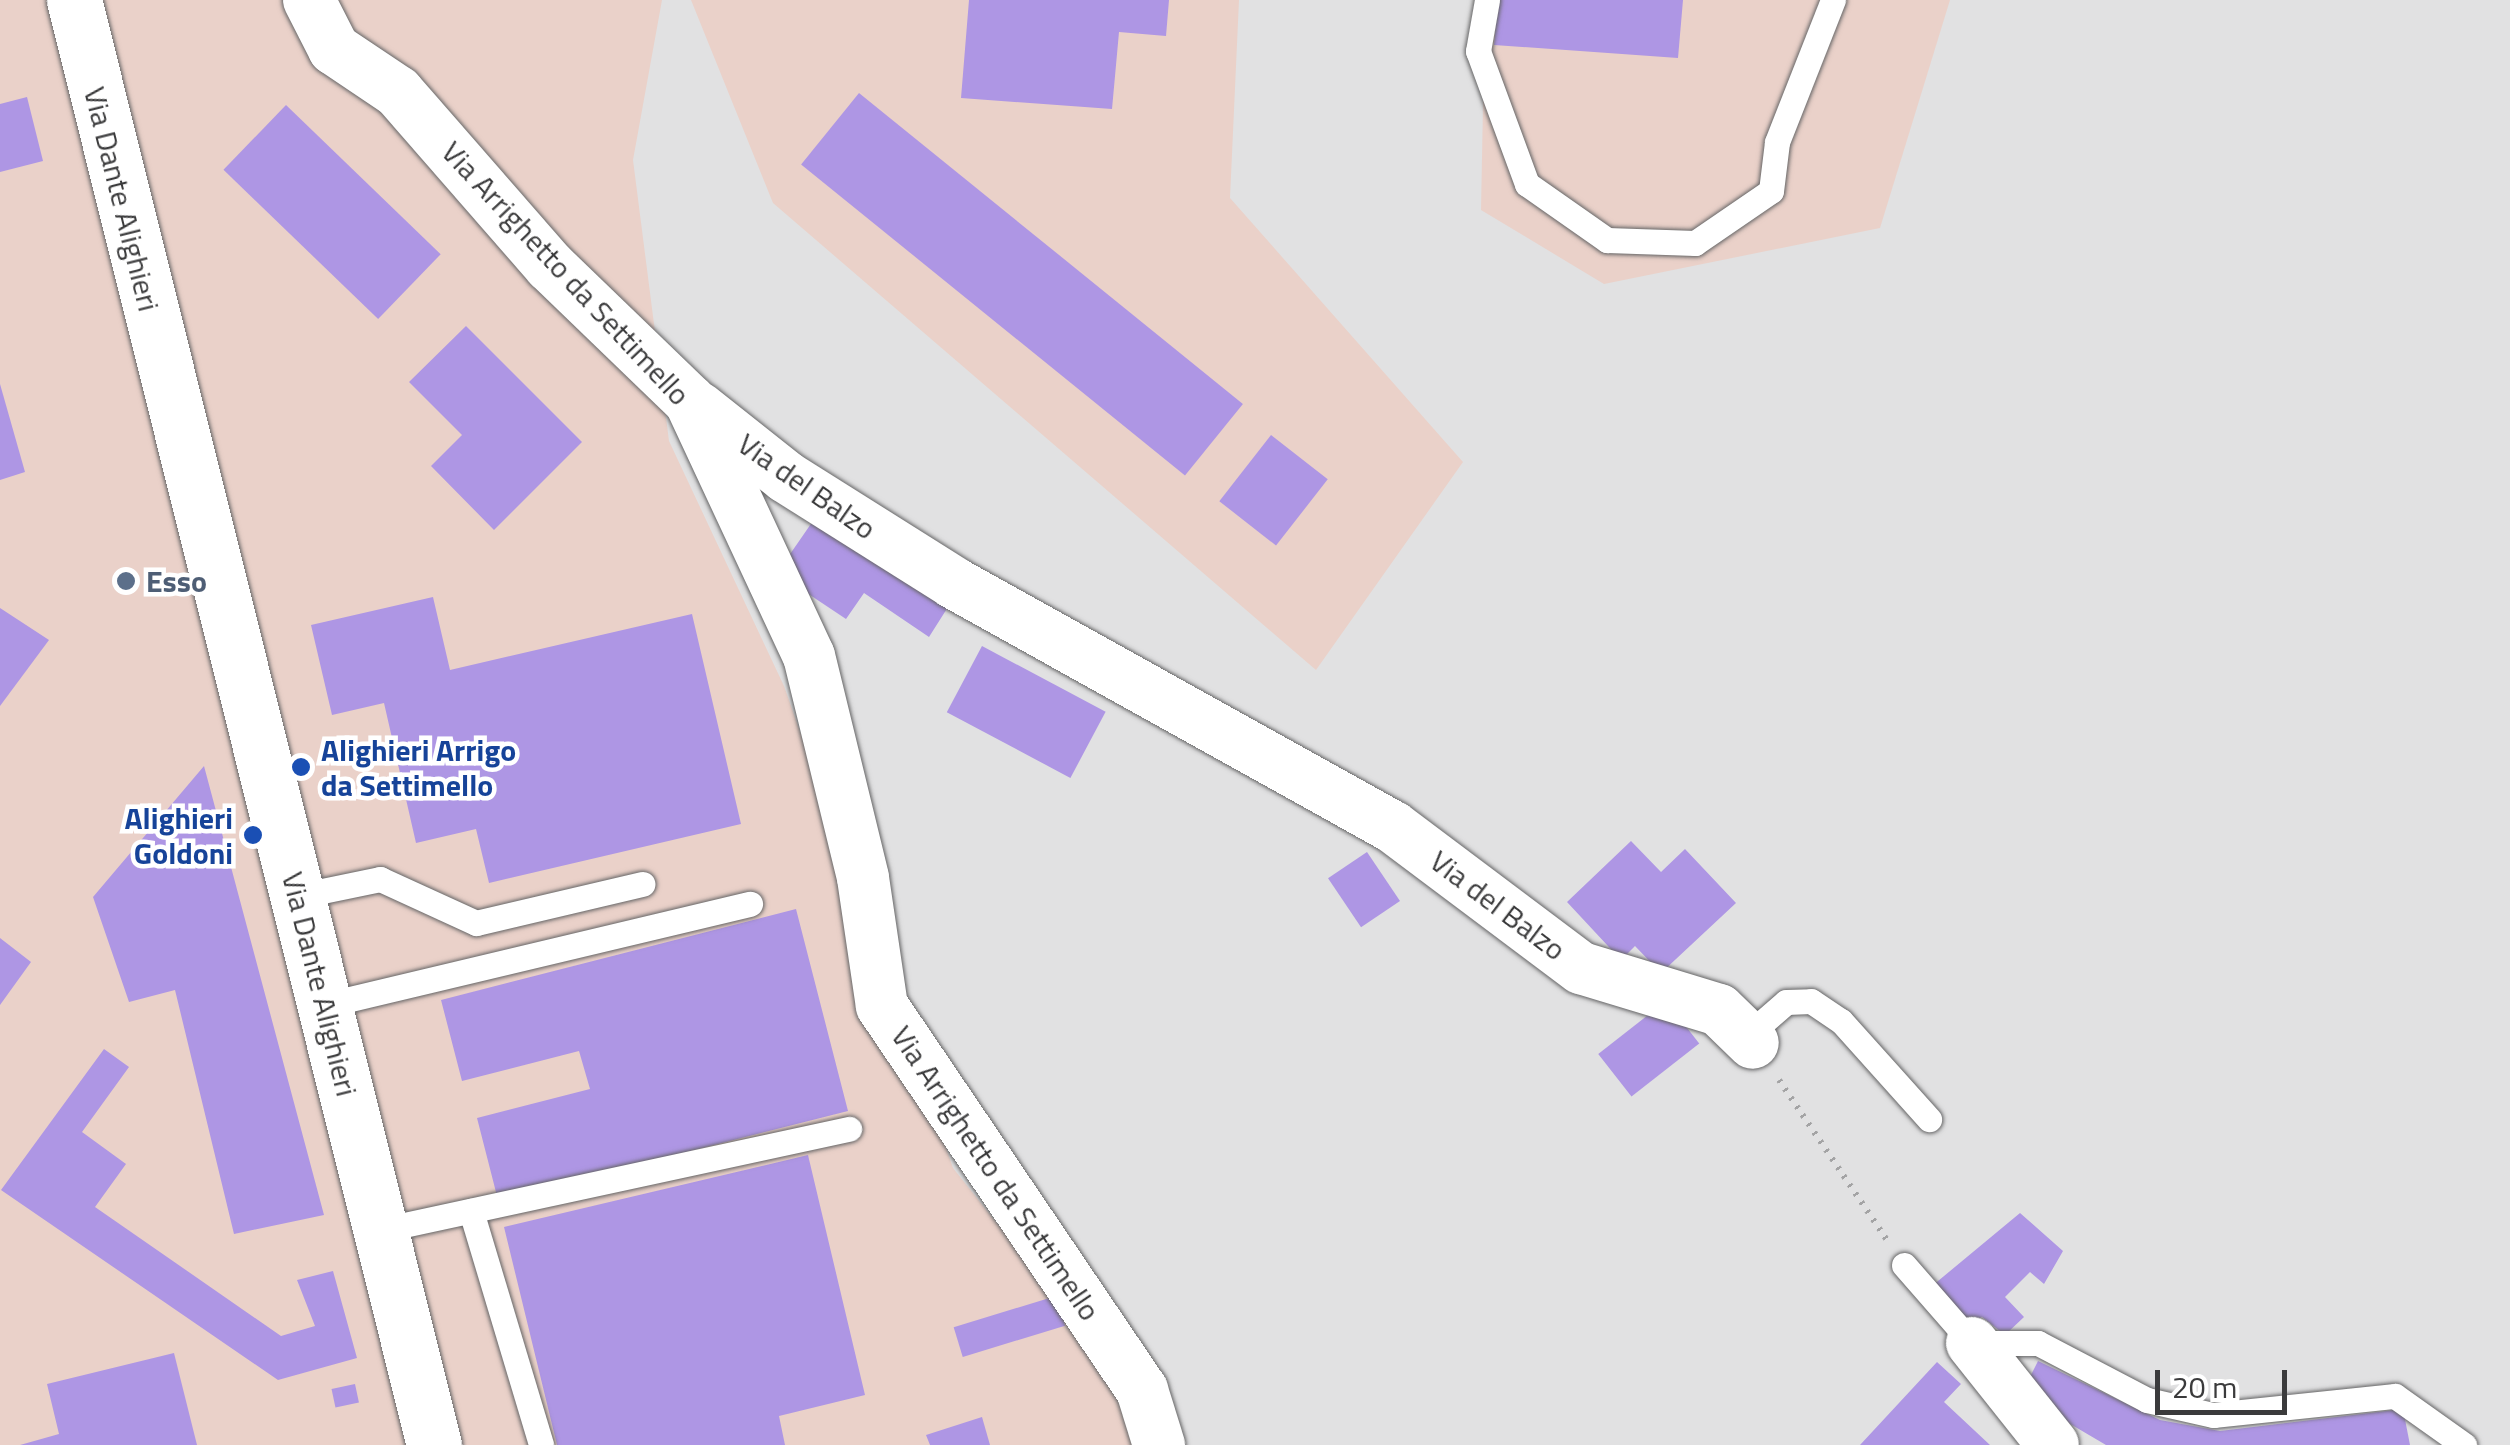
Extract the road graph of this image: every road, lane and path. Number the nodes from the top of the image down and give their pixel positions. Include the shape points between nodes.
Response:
1 (74, 0) edge
2 (309, 0) edge
3 (1488, 0) edge
4 (1833, 0) edge
5 (690, 401) junction
6 (642, 884) dead end
7 (298, 896) junction
8 (750, 904) dead end
9 (325, 1005) junction
10 (1750, 1039) junction
11 (1929, 1119) dead end
12 (848, 1129) dead end
13 (471, 1211) junction
14 (381, 1230) junction
15 (1904, 1265) joint
16 (1972, 1343) junction
17 (434, 1445) edge
18 (540, 1445) edge
19 (1159, 1445) edge
20 (2053, 1445) edge
21 (2464, 1445) edge

1 - 7 main road, Via Dante Alighieri
2 - 5 street, Via Arrighetto da Settimello via 334,49 398,92 550,266
3 - 4 lane via 1478,51 1527,184 1607,240 1695,243 1770,191 1777,142
5 - 10 street, Via del Balzo via 786,477 984,602 1076,657 1200,712 1393,827 1582,968 1718,1010
5 - 19 street, Via Arrighetto da Settimello via 809,656 863,878 882,1006 1142,1390
6 - 7 lane via 476,923 380,879
7 - 9 main road, Via Dante Alighieri
8 - 9 lane
9 - 14 main road, Via Dante Alighieri
10 - 11 lane via 1786,1002 1811,1001 1841,1021
10 - 15 path
12 - 13 lane
13 - 14 lane
13 - 18 lane
14 - 17 main road, Via Dante Alighieri
15 - 16 lane
16 - 20 street via 1974,1356
16 - 21 lane via 2038,1343 2147,1400 2213,1415 2395,1396

